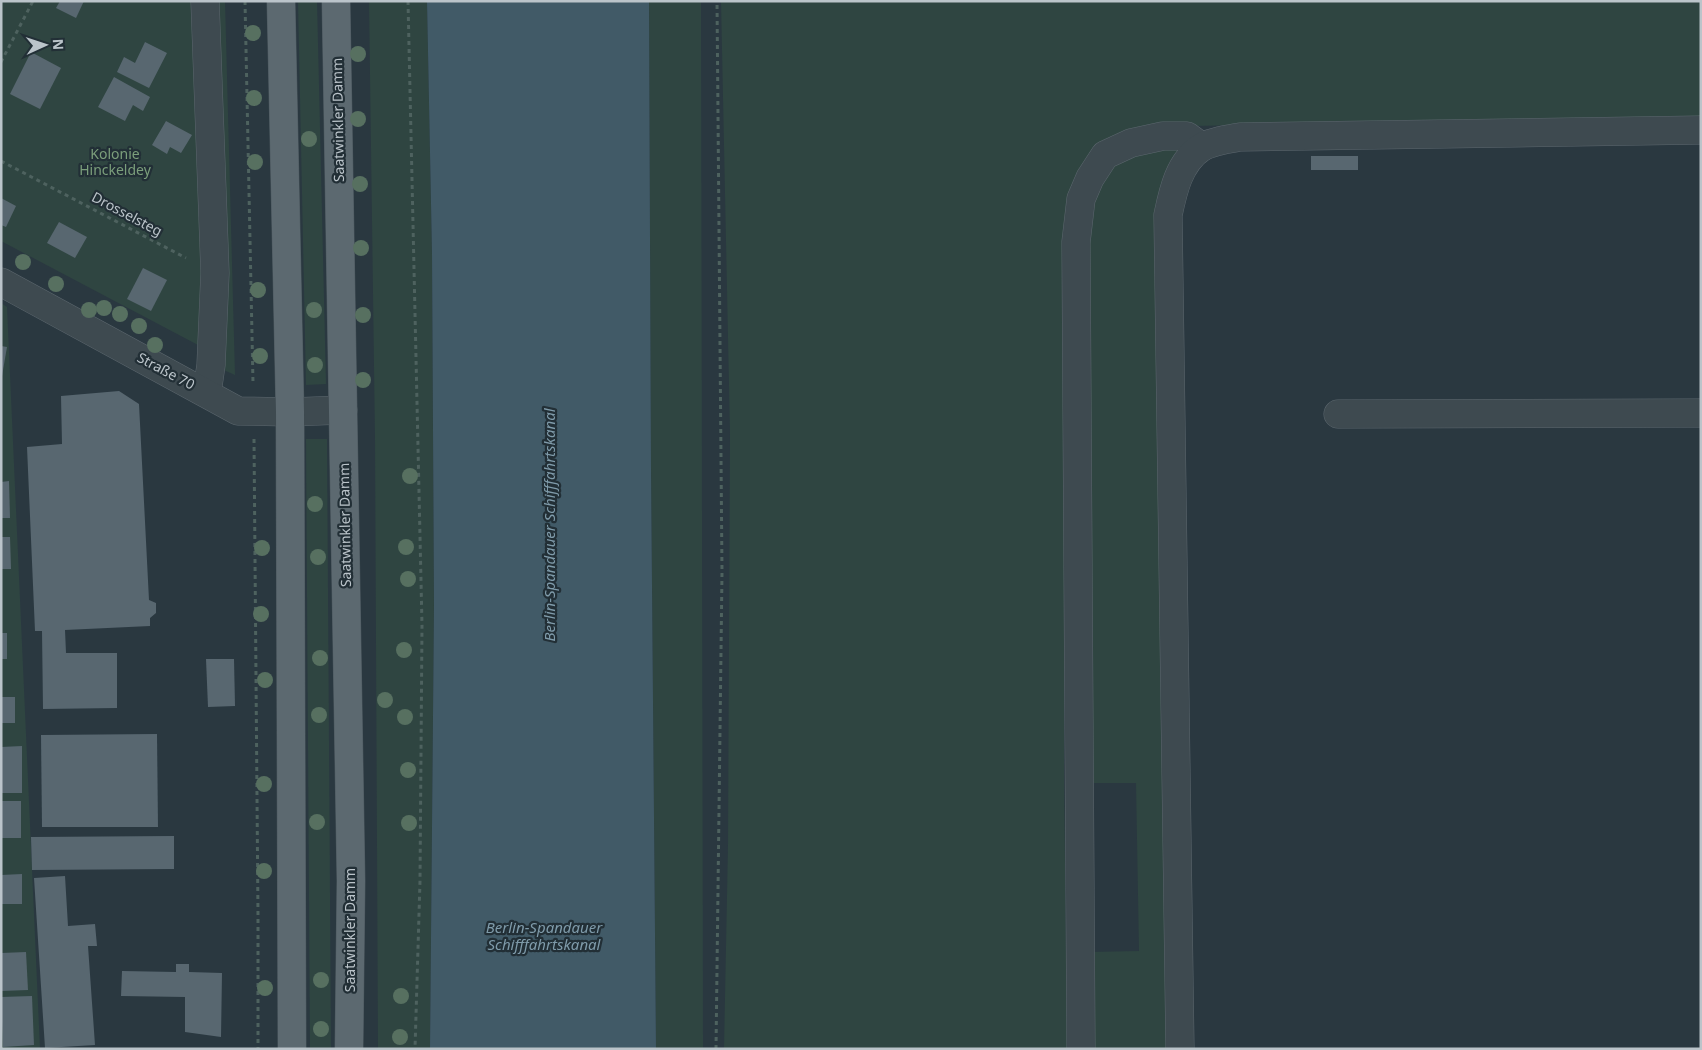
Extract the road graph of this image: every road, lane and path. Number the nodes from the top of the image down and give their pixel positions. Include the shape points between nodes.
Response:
1 (33, 1) edge
2 (205, 1) edge
3 (245, 1) edge
4 (281, 1) edge
5 (336, 1) edge
6 (408, 1) edge
7 (717, 1) edge
8 (1, 62) edge
9 (1701, 130) edge
10 (1202, 147) junction
11 (1, 161) edge
12 (215, 273) junction
13 (1, 282) edge
14 (207, 393) junction
15 (343, 410) junction
16 (253, 411) junction
17 (290, 412) junction
18 (1701, 413) edge
19 (1338, 414) dead end
20 (258, 1049) edge
21 (292, 1049) edge
22 (349, 1049) edge
23 (415, 1049) edge
24 (716, 1049) edge
25 (1080, 1049) edge
26 (1180, 1049) edge

1 - 8 path
2 - 12 lane
3 - 16 path
4 - 17 main road
5 - 15 main road, Saatwinkler Damm
6 - 23 path via 422,625
7 - 24 path via 722,572
9 - 10 lane via 1240,137
10 - 25 lane via 1187,136 1163,136 1131,143 1105,155 1081,199 1076,242
10 - 26 lane via 1186,163 1174,185 1168,215
11 - 12 path, Drosselsteg
12 - 14 lane
13 - 14 lane, Straße 70
14 - 16 lane, Straße 70 via 238,411
15 - 17 lane, Straße 70
15 - 22 main road, Saatwinkler Damm via 350,881
16 - 17 lane, Straße 70
16 - 20 path
17 - 21 main road
18 - 19 lane

